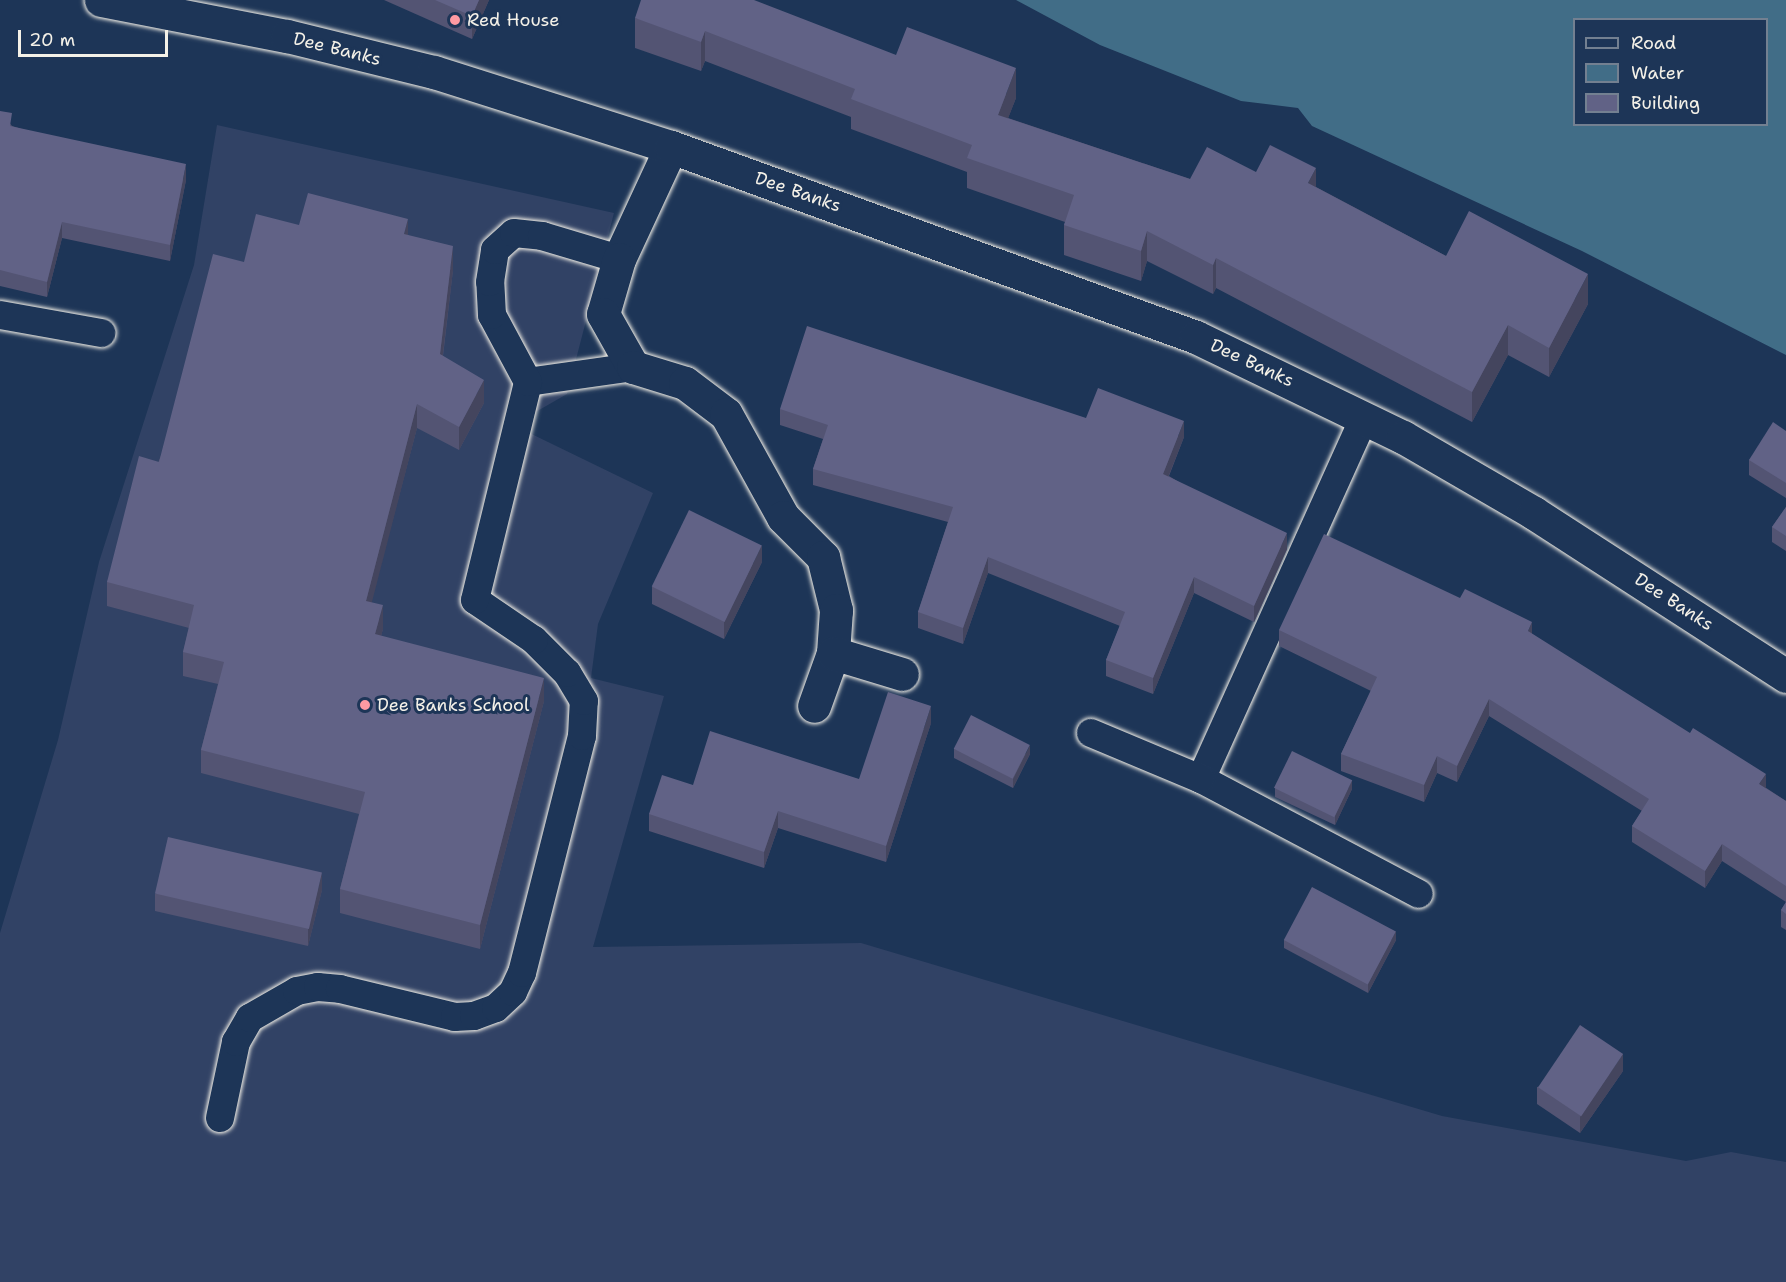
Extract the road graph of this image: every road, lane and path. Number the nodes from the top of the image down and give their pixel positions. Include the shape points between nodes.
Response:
1 (101, 0) edge
2 (671, 147) junction
3 (619, 259) junction
4 (0, 315) edge
5 (101, 333) dead end
6 (633, 367) junction
7 (528, 382) junction
8 (1364, 418) junction
9 (833, 653) junction
10 (902, 674) dead end
11 (1786, 676) edge
12 (814, 706) dead end
13 (1091, 733) dead end
14 (1201, 778) junction
15 (1419, 894) dead end
16 (220, 1118) dead end

1 - 2 main road, Dee Banks via 287,36 434,72
2 - 3 main road
2 - 8 main road, Dee Banks via 1196,337
3 - 6 main road via 603,314
3 - 7 lane via 542,236 514,233 495,250 490,282 492,315
4 - 5 lane
6 - 7 lane
6 - 9 main road via 685,383 726,414 783,517 823,557 836,610
7 - 16 lane via 475,600 534,640 567,674 584,701 582,736 522,973 513,992 496,1008 474,1016 455,1017 339,989 297,991 250,1018 236,1042
8 - 11 main road, Dee Banks via 1534,513
8 - 14 lane
9 - 10 main road
9 - 12 main road
13 - 14 lane
14 - 15 lane

